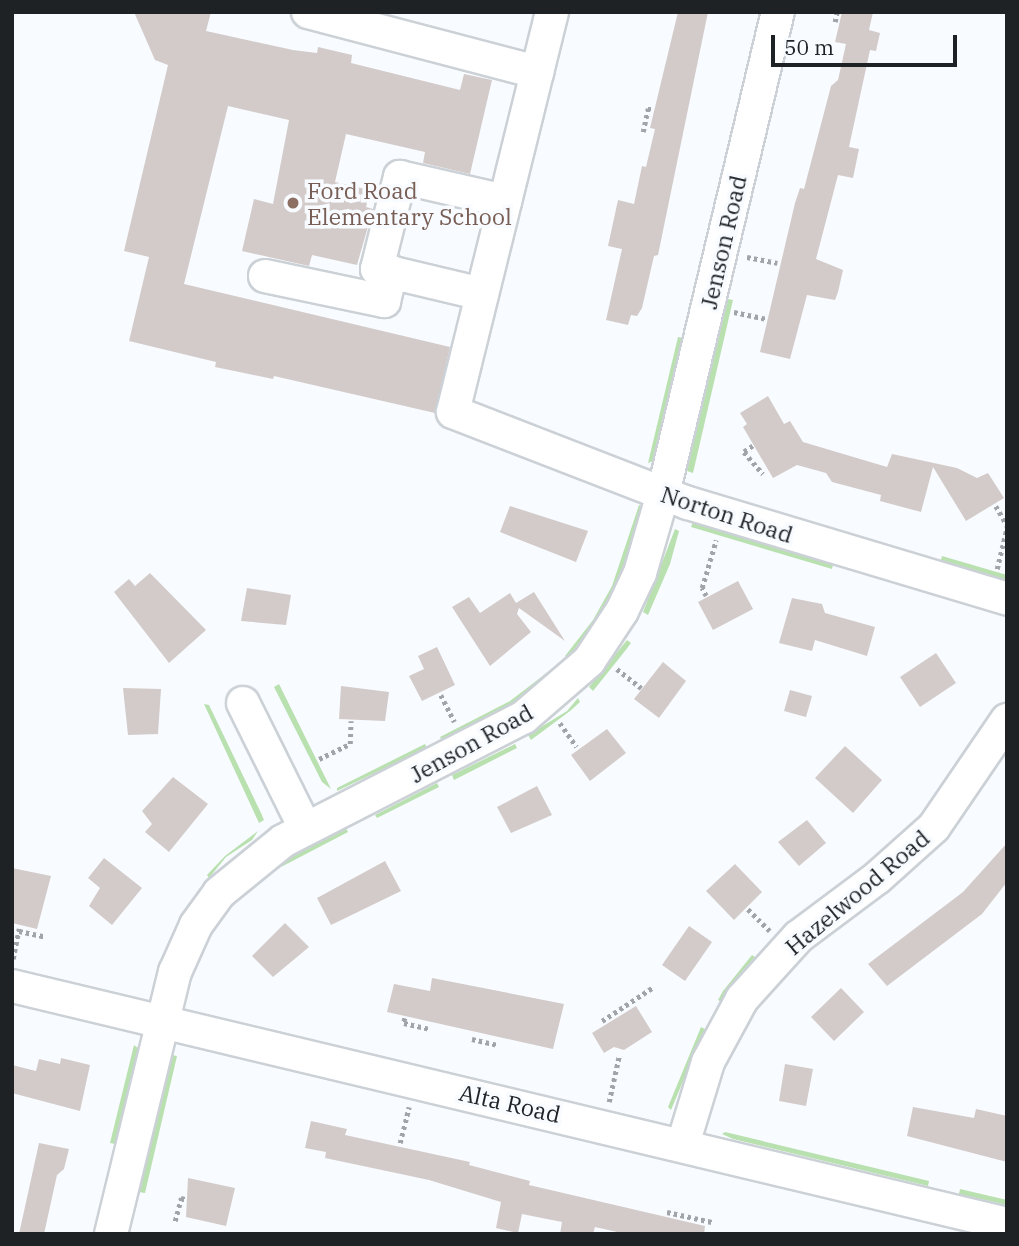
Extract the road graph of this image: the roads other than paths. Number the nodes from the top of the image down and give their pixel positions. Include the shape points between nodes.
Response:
1 (308, 12) edge
2 (552, 12) edge
3 (778, 12) edge
4 (537, 72) junction
5 (505, 201) junction
6 (391, 272) junction
7 (265, 276) dead end
8 (482, 294) junction
9 (663, 494) junction
10 (1007, 599) edge
11 (243, 703) dead end
12 (1007, 720) edge
13 (305, 828) junction
14 (12, 986) edge
15 (162, 1020) junction
16 (683, 1144) junction
17 (1007, 1224) edge
18 (111, 1234) edge

1 - 4 street
2 - 4 street
3 - 9 street, Jenson Road
4 - 5 street
5 - 6 street via 400,177 377,269
5 - 8 street
6 - 7 street via 384,301
6 - 8 street
8 - 9 street, Norton Road via 453,412
9 - 10 street, Norton Road
9 - 13 street, Jenson Road via 633,591 603,643 571,680 513,724
11 - 13 street
12 - 16 street, Hazelwood Road via 934,827 877,878 798,937 742,999 708,1062
13 - 15 street, Jenson Road via 242,871 207,908 183,951
14 - 15 street, Alta Road
15 - 16 street, Alta Road
15 - 18 street, Jenson Road
16 - 17 street, Alta Road

